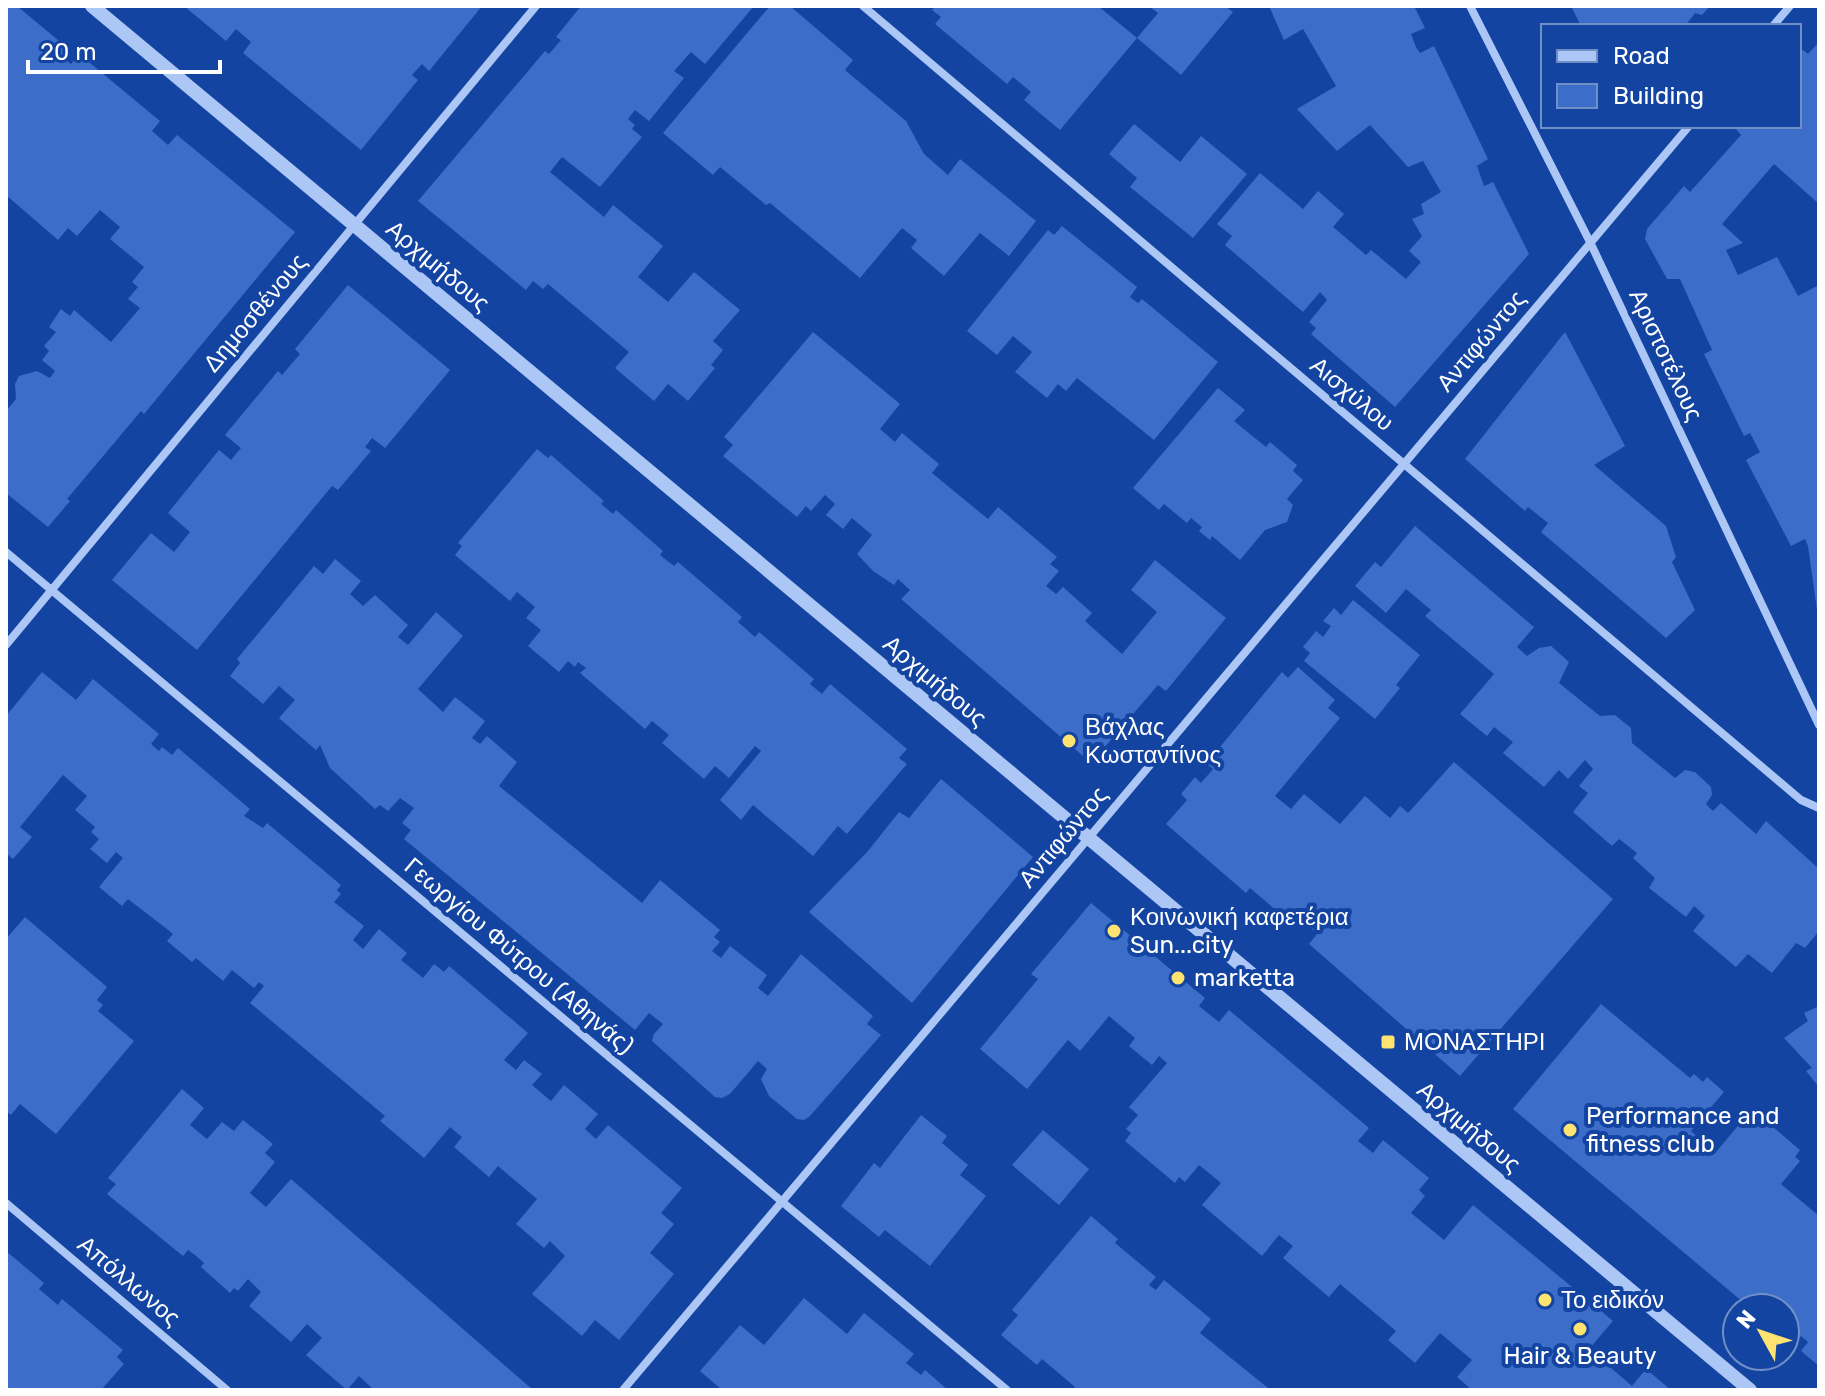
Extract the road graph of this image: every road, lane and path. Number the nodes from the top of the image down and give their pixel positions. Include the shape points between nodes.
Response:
1 (92, 6) edge
2 (536, 6) edge
3 (863, 6) edge
4 (1470, 6) edge
5 (1790, 6) edge
6 (1775, 24) edge
7 (1687, 128) edge
8 (354, 225) junction
9 (1590, 242) junction
10 (1404, 463) junction
11 (6, 552) edge
12 (52, 590) junction
13 (6, 645) edge
14 (1819, 725) edge
15 (1819, 808) edge
16 (1088, 838) junction
17 (782, 1201) junction
18 (6, 1203) edge
19 (227, 1390) edge
20 (623, 1390) edge
21 (1007, 1390) edge
22 (1750, 1390) edge

1 - 8 street, Αρχιμήδους
2 - 8 street, Δημοσθένους
3 - 10 street, Αισχύλου
4 - 9 street, Αριστοτέλους
5 - 6 street
7 - 9 street, Αντιφώντος
8 - 12 street, Δημοσθένους
8 - 16 street, Αρχιμήδους
9 - 10 street, Αντιφώντος
9 - 14 street, Αριστοτέλους
10 - 15 street, Αισχύλου via 1801,800
10 - 16 street, Αντιφώντος
11 - 12 street, Γεωργίου Φύτρου (Αθηνάς)
12 - 13 street, Δημοσθένους
12 - 17 street, Γεωργίου Φύτρου (Αθηνάς)
16 - 17 street, Αντιφώντος
16 - 22 street, Αρχιμήδους
17 - 20 street, Αντιφώντος
17 - 21 street, Γεωργίου Φύτρου (Αθηνάς)
18 - 19 street, Απόλλωνος

